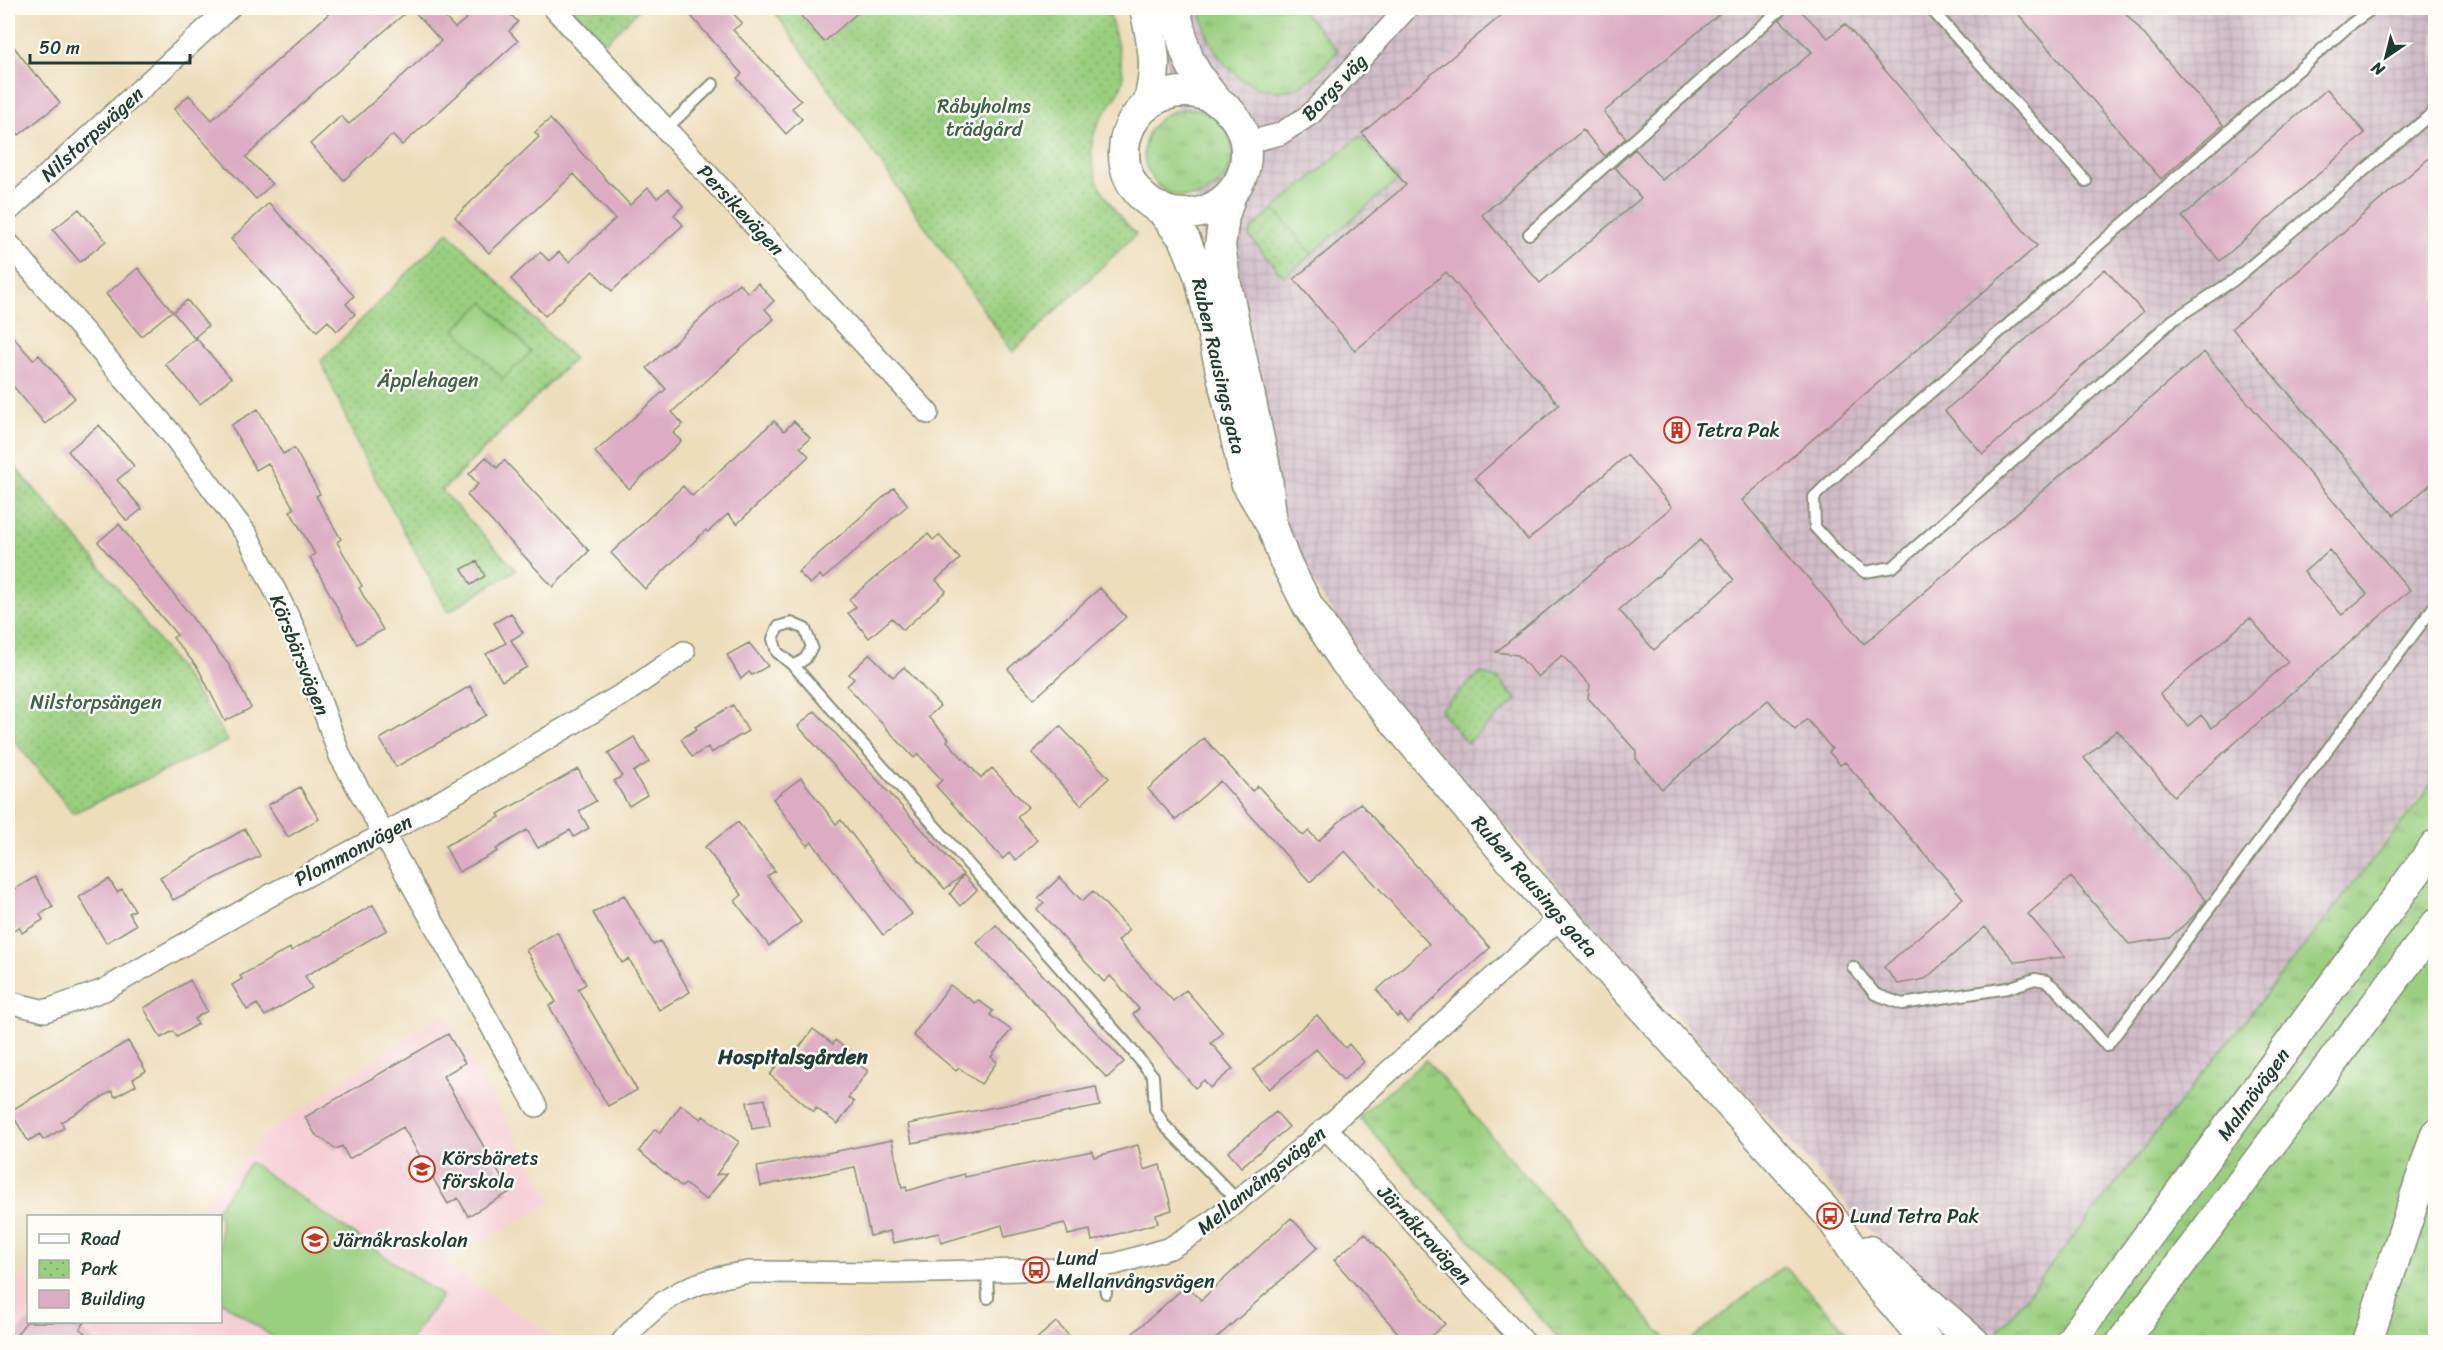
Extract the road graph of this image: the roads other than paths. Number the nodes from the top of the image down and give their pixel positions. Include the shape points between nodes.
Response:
1 (229, 8) edge
2 (554, 8) edge
3 (1145, 8) edge
4 (1175, 8) edge
5 (1407, 8) edge
6 (1782, 8) edge
7 (1930, 8) edge
8 (2373, 8) edge
9 (713, 84) dead end
10 (1216, 100) junction
11 (1148, 104) junction
12 (2436, 110) edge
13 (666, 129) junction
14 (1245, 143) junction
15 (2086, 182) dead end
16 (1231, 194) junction
17 (1160, 208) junction
18 (8, 211) edge
19 (1528, 234) dead end
20 (8, 243) edge
21 (928, 413) dead end
22 (1273, 528) junction
23 (2436, 604) edge
24 (684, 652) dead end
25 (794, 666) dead end
26 (386, 834) junction
27 (2436, 845) edge
28 (1562, 917) junction
29 (2436, 924) edge
30 (1853, 967) dead end
31 (8, 1002) edge
32 (536, 1106) dead end
33 (1326, 1128) junction
34 (2436, 1134) edge
35 (1238, 1201) junction
36 (1832, 1220) junction
37 (1102, 1265) junction
38 (987, 1270) junction
39 (1106, 1293) dead end
40 (988, 1298) dead end
41 (622, 1342) edge
42 (1524, 1342) edge
43 (1927, 1342) edge
44 (1974, 1342) edge
45 (2070, 1342) edge
46 (2122, 1342) edge
47 (2367, 1342) edge

1 - 18 street, Nilstorpsvägen
2 - 13 street, Persikevägen
3 - 11 main road, Ruben Rausings gata via 1156,61
4 - 10 main road, Ruben Rausings gata via 1191,69
5 - 14 street, Borgs väg via 1311,114 1280,134
6 - 19 lane
7 - 15 lane
8 - 12 lane via 2350,24 1842,470 1814,497 1815,527 1840,555 1865,572 1893,567 2173,320 2234,280
9 - 13 lane
10 - 11 main road via 1200,93 1182,92 1164,95
10 - 14 main road, Ruben Rausings gata via 1230,111
11 - 17 main road, Ruben Rausings gata via 1134,120 1126,139 1125,159 1130,179 1142,196
13 - 21 street, Persikevägen
14 - 16 main road, Ruben Rausings gata via 1244,170
16 - 17 main road, Ruben Rausings gata via 1205,211 1190,214
16 - 22 main road, Ruben Rausings gata via 1220,246 1267,477
17 - 22 main road, Ruben Rausings gata via 1185,240 1200,277 1246,482
20 - 26 street, Körsbärsvägen via 175,438 247,535 294,628 340,756
22 - 28 main road, Ruben Rausings gata via 1284,560 1308,606 1346,663
23 - 30 lane via 2107,1046 2046,981 2035,979 2008,988 1902,1004 1875,994
24 - 26 street, Plommonvägen via 628,692
25 - 35 lane via 1126,1043 1153,1076 1155,1109 1164,1125
26 - 31 street, Plommonvägen via 87,998 45,1011
26 - 32 street, Körsbärsvägen
27 - 45 main road, Malmövägen
28 - 33 street, Mellanvångsvägen
28 - 36 main road, Ruben Rausings gata
29 - 46 main road
33 - 35 street, Mellanvångsvägen
33 - 42 street, Järnåkravägen
34 - 47 main road
35 - 37 street, Mellanvångsvägen via 1170,1248
36 - 43 main road, Ruben Rausings gata via 1872,1278
36 - 44 main road, Ruben Rausings gata
37 - 38 street, Mellanvångsvägen
37 - 39 lane
38 - 40 lane
38 - 41 street, Mellanvångsvägen via 772,1271 728,1275 674,1293

